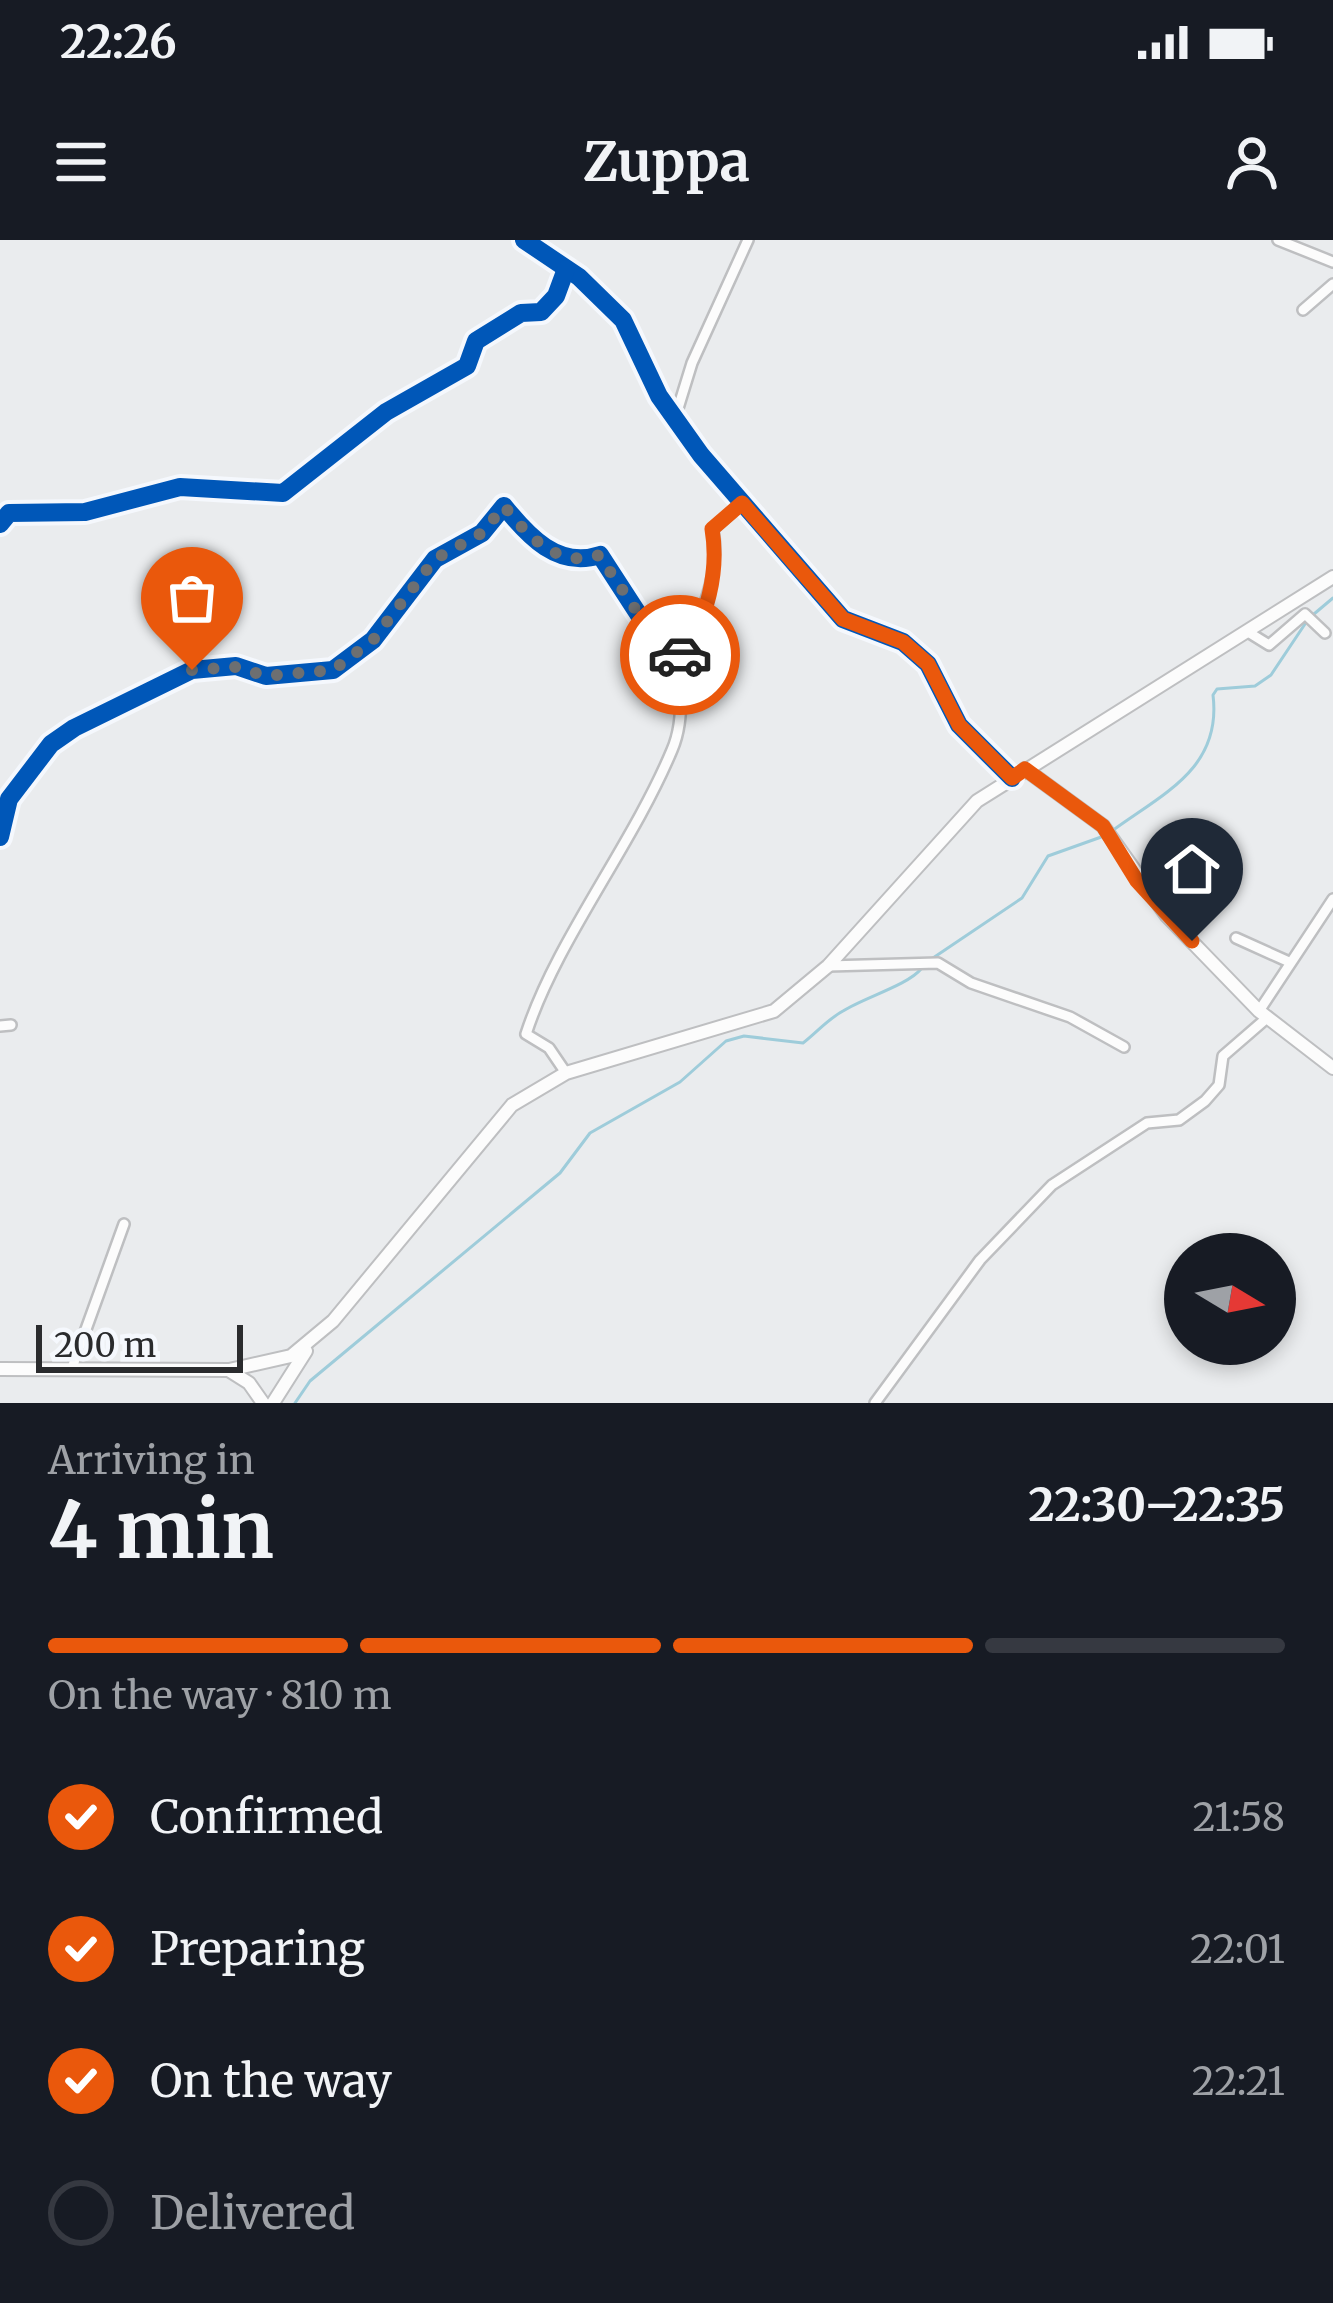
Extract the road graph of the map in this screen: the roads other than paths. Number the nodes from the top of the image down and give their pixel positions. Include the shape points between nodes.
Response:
1 (524, 240) edge
2 (748, 240) edge
3 (1278, 240) edge
4 (1333, 262) edge
5 (566, 269) junction
6 (1333, 284) edge
7 (1303, 310) dead end
8 (675, 418) junction
9 (742, 503) junction
10 (0, 524) edge
11 (1333, 577) edge
12 (1323, 631) dead end
13 (1249, 632) junction
14 (687, 658) junction
15 (1025, 769) junction
16 (1012, 778) junction
17 (0, 837) edge
18 (1333, 898) edge
19 (1236, 938) dead end
20 (1287, 961) junction
21 (828, 966) junction
22 (1263, 1014) junction
23 (1124, 1047) dead end
24 (1333, 1067) edge
25 (566, 1073) junction
26 (124, 1224) dead end
27 (310, 1345) junction
28 (72, 1368) junction
29 (0, 1369) edge
30 (229, 1370) junction
31 (263, 1403) edge
32 (273, 1403) edge
33 (875, 1403) edge

1 - 5 street
2 - 8 street
3 - 4 street
5 - 8 street via 623,320
5 - 10 street via 541,312 521,313 476,341 467,366 386,412 283,494 180,487 85,512 9,512
6 - 7 street
8 - 9 street
9 - 14 street via 712,529 718,562
9 - 16 street via 843,619 903,642 928,664 959,725
11 - 13 street
12 - 13 street via 1301,615 1269,645
13 - 15 street
14 - 17 street via 662,649 599,555 572,559 539,545 504,506 482,533 435,559 373,640 333,670 192,670 74,728 9,799
14 - 25 street via 673,747 639,822 539,991 526,1034 549,1048
15 - 16 street
15 - 22 street via 1103,826 1152,899
16 - 21 street via 960,816
18 - 20 street
19 - 20 street
20 - 22 street
21 - 23 street via 932,962
21 - 25 street via 763,1017
22 - 24 street
22 - 33 street via 1223,1056 1219,1085 1205,1101 1179,1120 1147,1123 1052,1185 980,1259
25 - 27 street via 497,1118
26 - 28 street
27 - 30 street
27 - 32 street
28 - 29 street
28 - 30 street
30 - 31 street

